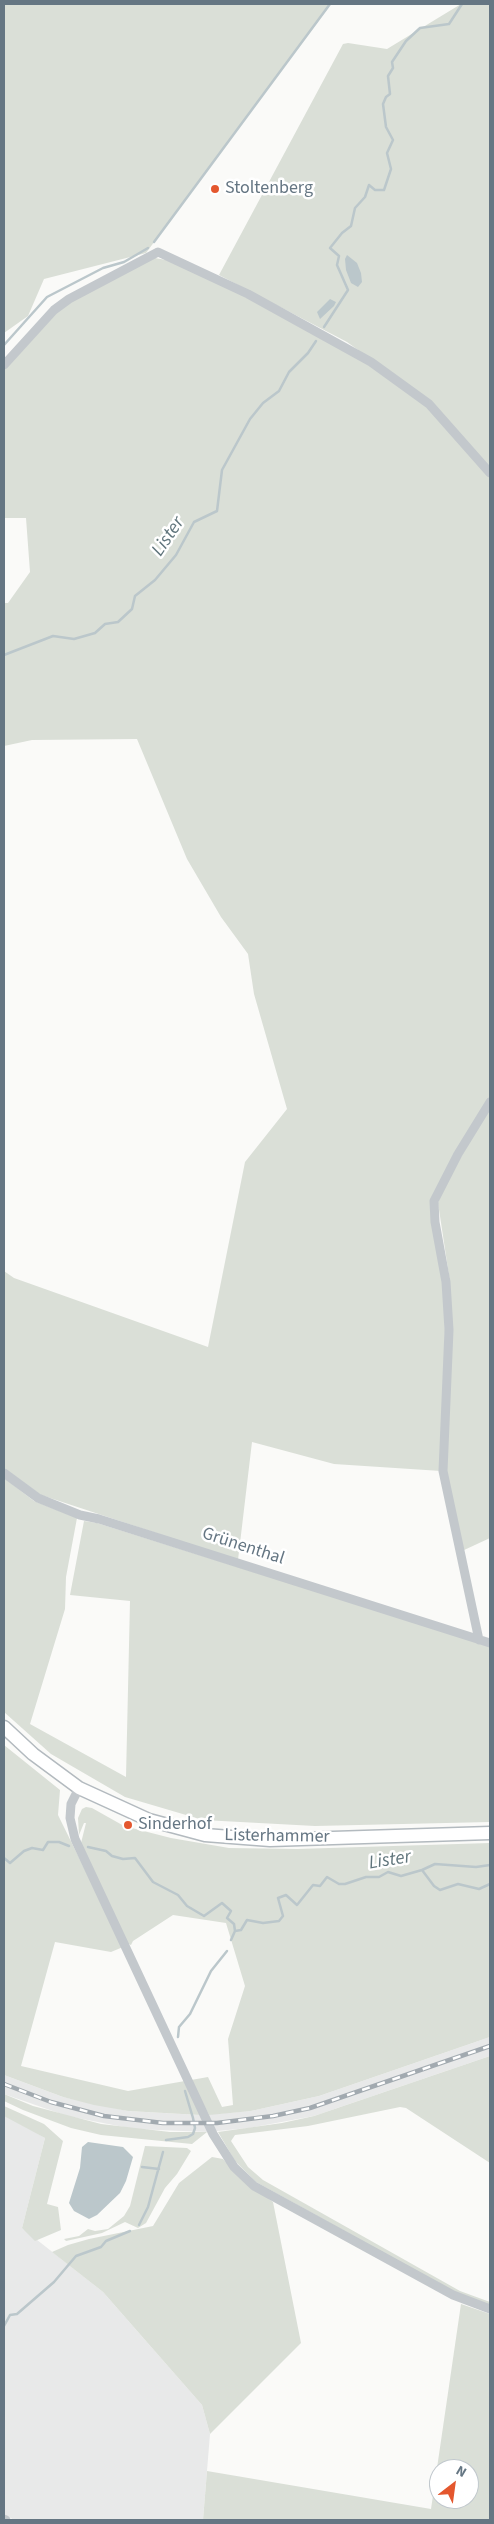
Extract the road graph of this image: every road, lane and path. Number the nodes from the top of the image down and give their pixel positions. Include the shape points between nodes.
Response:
1 (4, 365) edge
2 (490, 473) edge
3 (490, 1102) edge
4 (4, 1473) edge
5 (479, 1640) junction
6 (490, 1643) edge
7 (4, 1727) edge
8 (79, 1788) junction
9 (490, 1833) edge
10 (490, 2309) edge

1 - 2 street via 61,304 158,252 248,294 371,362 429,404
3 - 5 street via 434,1201 446,1282 449,1330 443,1471
4 - 5 street, Grünenthal via 38,1498 80,1515
5 - 6 street, Grünenthal
7 - 8 main road, Listerhammer via 33,1754
8 - 9 main road, Listerhammer via 149,1820 205,1835 270,1840
8 - 10 street via 70,1818 75,1839 213,2134 234,2167 254,2186 453,2295

